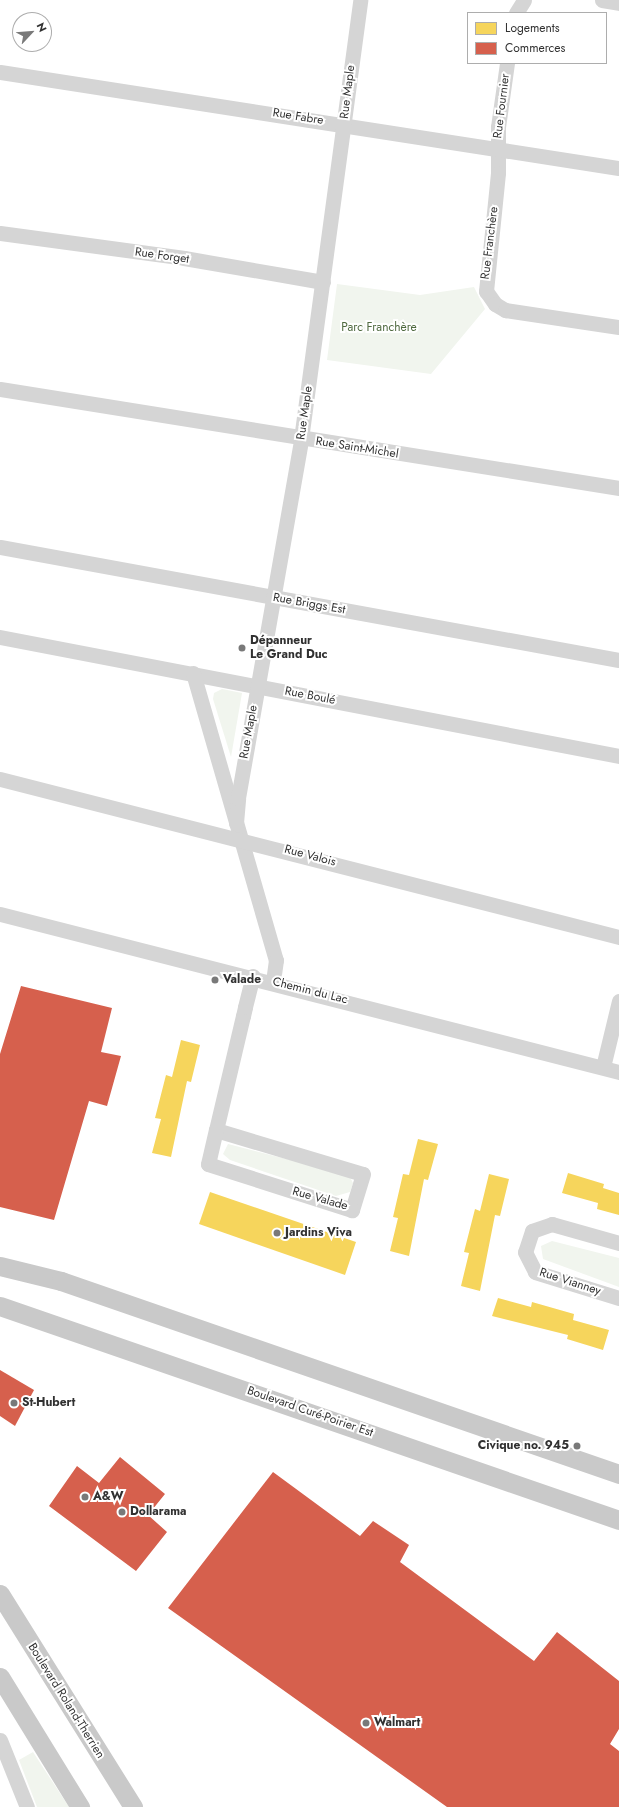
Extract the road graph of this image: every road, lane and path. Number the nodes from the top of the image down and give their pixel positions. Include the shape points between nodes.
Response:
1 (360, 0) edge
2 (524, 0) edge
3 (602, 0) edge
4 (619, 2) edge
5 (517, 12) edge
6 (507, 64) edge
7 (0, 72) edge
8 (344, 125) junction
9 (498, 148) junction
10 (619, 168) edge
11 (0, 233) edge
12 (323, 282) junction
13 (619, 327) edge
14 (0, 389) edge
15 (301, 439) junction
16 (619, 488) edge
17 (0, 547) edge
18 (273, 597) junction
19 (0, 637) edge
20 (619, 660) edge
21 (193, 674) junction
22 (258, 686) junction
23 (619, 756) edge
24 (0, 779) edge
25 (236, 823) junction
26 (241, 838) junction
27 (0, 914) edge
28 (619, 937) edge
29 (252, 976) junction
30 (274, 981) junction
31 (619, 1001) edge
32 (603, 1067) junction
33 (619, 1072) edge
34 (216, 1130) junction
35 (619, 1243) edge
36 (0, 1266) edge
37 (619, 1298) edge
38 (0, 1306) edge
39 (619, 1474) edge
40 (619, 1520) edge
41 (0, 1594) edge
42 (0, 1677) edge
43 (0, 1740) edge
44 (27, 1807) edge
45 (80, 1807) edge
46 (133, 1807) edge

1 - 8 street, Rue Maple
2 - 5 street
3 - 4 street
6 - 9 street, Rue Fournier
7 - 8 street, Rue Fabre
8 - 9 street, Rue Fabre
8 - 12 street, Rue Maple
9 - 10 street, Rue Fabre
9 - 13 street, Rue Franchère via 484,280 491,301 505,310
11 - 12 street, Rue Forget via 184,258
12 - 15 street, Rue Maple
14 - 15 street, Rue Saint-Michel
15 - 16 street, Rue Saint-Michel
15 - 18 street, Rue Maple
17 - 18 street, Rue Briggs Est
18 - 20 street, Rue Briggs Est
18 - 22 street, Rue Maple
19 - 21 street, Rue Boulé
21 - 22 street, Rue Boulé
21 - 25 street, Rue Maple
22 - 23 street, Rue Boulé
22 - 25 street, Rue Maple
24 - 26 street, Rue Valois
25 - 26 street, Rue Maple
26 - 28 street, Rue Valois
26 - 30 street, Rue Maple via 276,960
27 - 29 street, Chemin du Lac
29 - 30 street, Chemin du Lac
29 - 34 street, Rue Valade
30 - 32 street, Chemin du Lac
31 - 32 street
32 - 33 street, Chemin du Lac
34 - 34 street, Rue Valade via 208,1164 352,1210 364,1174
35 - 37 street, Rue Vianney via 552,1224 532,1231 525,1252 535,1272
36 - 39 main road via 61,1281
38 - 40 main road, Boulevard Curé-Poirier Est
41 - 46 main road, Boulevard Roland-Therrien
42 - 45 main road
43 - 44 street

